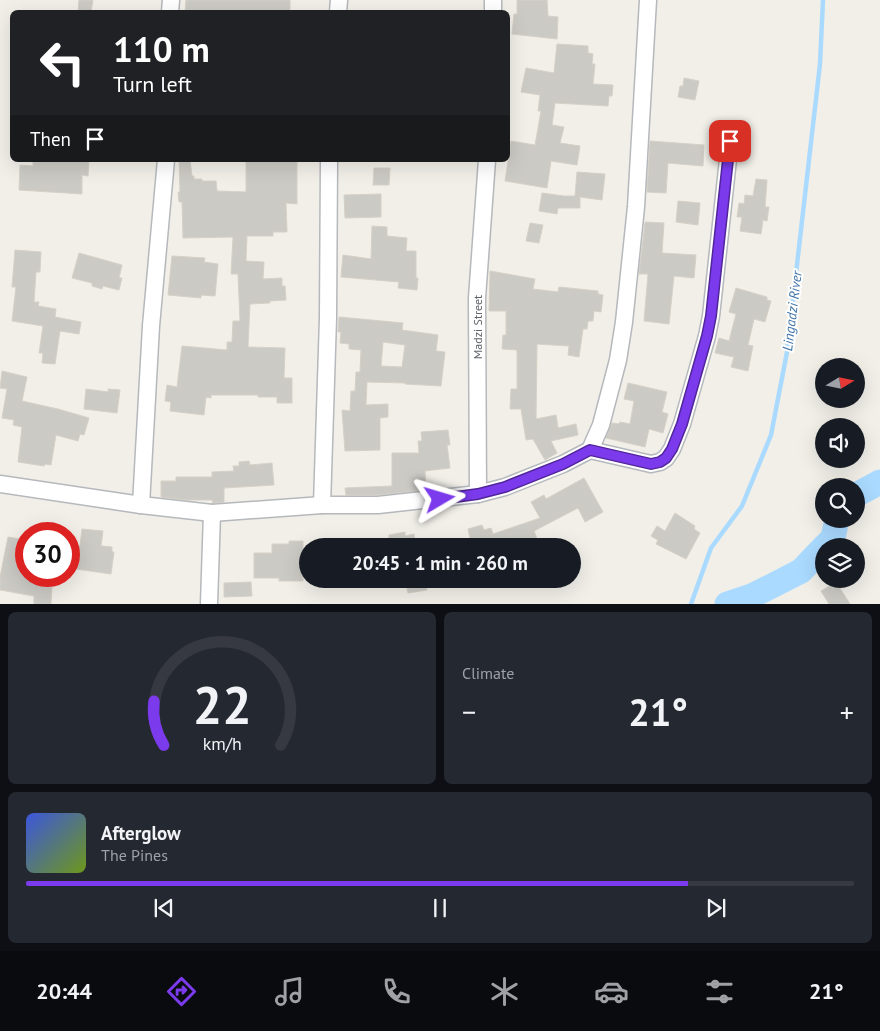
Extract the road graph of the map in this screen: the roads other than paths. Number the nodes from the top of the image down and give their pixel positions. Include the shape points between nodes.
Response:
1 (648, 0) edge
2 (730, 141) dead end
3 (166, 162) edge
4 (328, 162) edge
5 (487, 162) edge
6 (590, 450) junction
7 (0, 484) edge
8 (478, 494) junction
9 (141, 505) junction
10 (322, 505) junction
11 (212, 513) junction
12 (209, 604) edge

1 - 6 street via 636,207 624,322 602,425
2 - 6 street via 711,316 682,424 672,449 666,458 651,464
3 - 9 street via 151,326
4 - 10 street via 328,318
5 - 8 street, Madzi Street via 477,298
6 - 8 street via 505,487
7 - 9 street
8 - 10 street via 400,504
9 - 11 street
10 - 11 street
11 - 12 street

